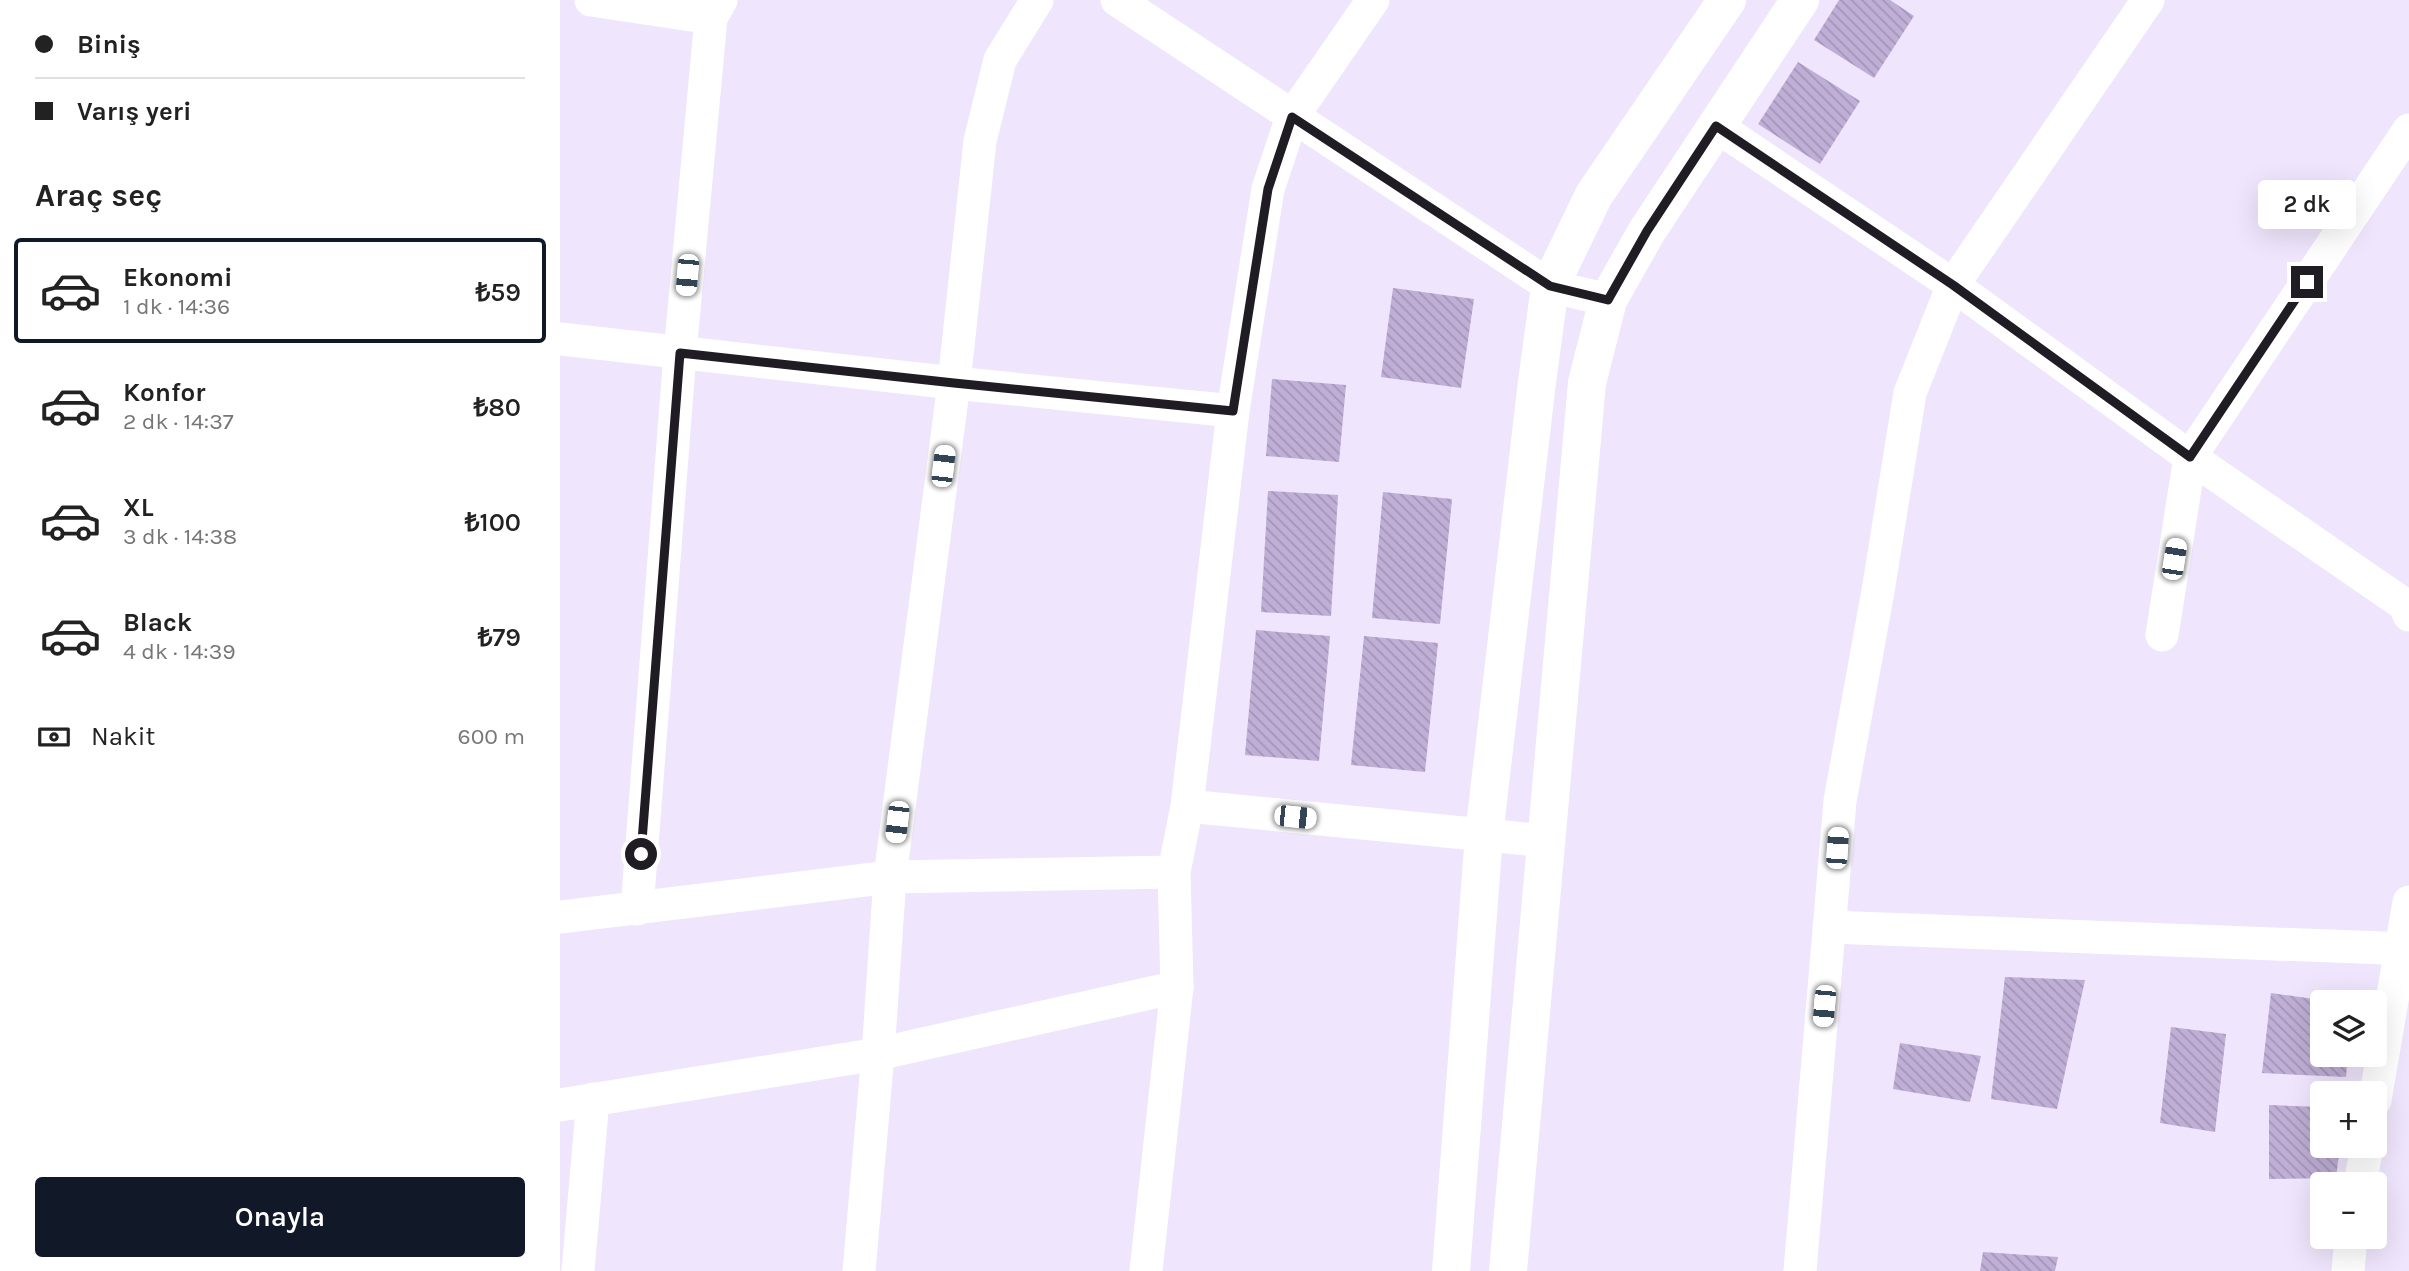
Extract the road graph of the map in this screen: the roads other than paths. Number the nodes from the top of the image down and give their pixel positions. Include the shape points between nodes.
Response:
1 (591, 0) edge
2 (1037, 0) edge
3 (1117, 0) edge
4 (1373, 0) edge
5 (1727, 0) edge
6 (1800, 0) edge
7 (2148, 0) edge
8 (716, 9) edge
9 (1292, 117) junction
10 (1716, 126) junction
11 (2409, 130) edge
12 (1953, 285) junction
13 (1550, 286) junction
14 (1608, 300) junction
15 (560, 340) edge
16 (680, 353) junction
17 (954, 383) junction
18 (1233, 411) junction
19 (2190, 457) junction
20 (2408, 606) edge
21 (2162, 635) dead end
22 (1187, 806) junction
23 (1484, 835) junction
24 (1547, 841) junction
25 (1174, 872) junction
26 (890, 877) junction
27 (2409, 902) edge
28 (637, 909) junction
29 (560, 917) edge
30 (1831, 927) junction
31 (2405, 949) edge
32 (1177, 987) junction
33 (878, 1054) junction
34 (2379, 1081) edge
35 (593, 1100) junction
36 (560, 1105) edge
37 (2350, 1249) edge
38 (578, 1271) edge
39 (859, 1271) edge
40 (1146, 1271) edge
41 (1451, 1271) edge
42 (1507, 1271) edge
43 (1800, 1271) edge
44 (2348, 1271) edge

1 - 8 street
2 - 17 street via 1000,60 981,141
3 - 9 street
4 - 9 street
5 - 13 main road via 1594,195
6 - 10 main road
7 - 12 street
8 - 16 street
9 - 13 street
9 - 18 street via 1268,189
10 - 12 street
10 - 14 main road
11 - 19 street
12 - 19 street
12 - 30 street via 1910,393 1840,801
13 - 14 street
13 - 23 main road
14 - 24 main road via 1587,383
15 - 16 street
16 - 17 street
16 - 28 street
17 - 18 street
17 - 26 street
18 - 22 street
19 - 20 street
19 - 21 street
22 - 23 street
22 - 25 street
23 - 24 street
23 - 41 main road
24 - 42 main road
25 - 26 street
25 - 32 street
26 - 28 street
26 - 33 street
27 - 31 street
28 - 29 street
30 - 31 street
30 - 43 street
31 - 34 street
32 - 33 street
32 - 40 street
33 - 35 street
33 - 39 street
35 - 36 street
35 - 38 street
37 - 44 street

